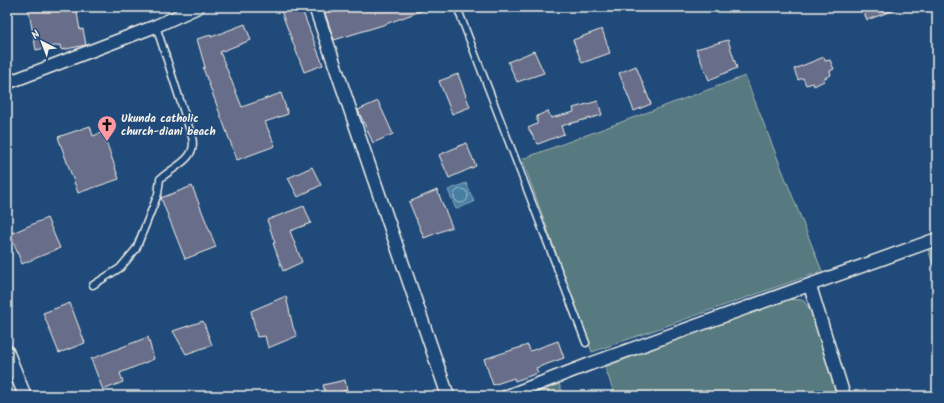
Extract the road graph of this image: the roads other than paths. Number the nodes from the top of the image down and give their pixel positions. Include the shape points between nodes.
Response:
1 (198, 7) edge
2 (315, 7) edge
3 (457, 7) edge
4 (156, 26) junction
5 (7, 83) edge
6 (937, 239) edge
7 (93, 285) dead end
8 (810, 286) junction
9 (586, 344) dead end
10 (7, 350) edge
11 (25, 396) edge
12 (448, 396) edge
13 (507, 396) edge
14 (844, 396) edge

1 - 4 street
2 - 12 street
3 - 9 lane
4 - 5 street
4 - 7 lane via 194,143 192,151 178,166 160,179 158,194 136,249 120,268
6 - 8 street
8 - 13 street
8 - 14 street
10 - 11 street

